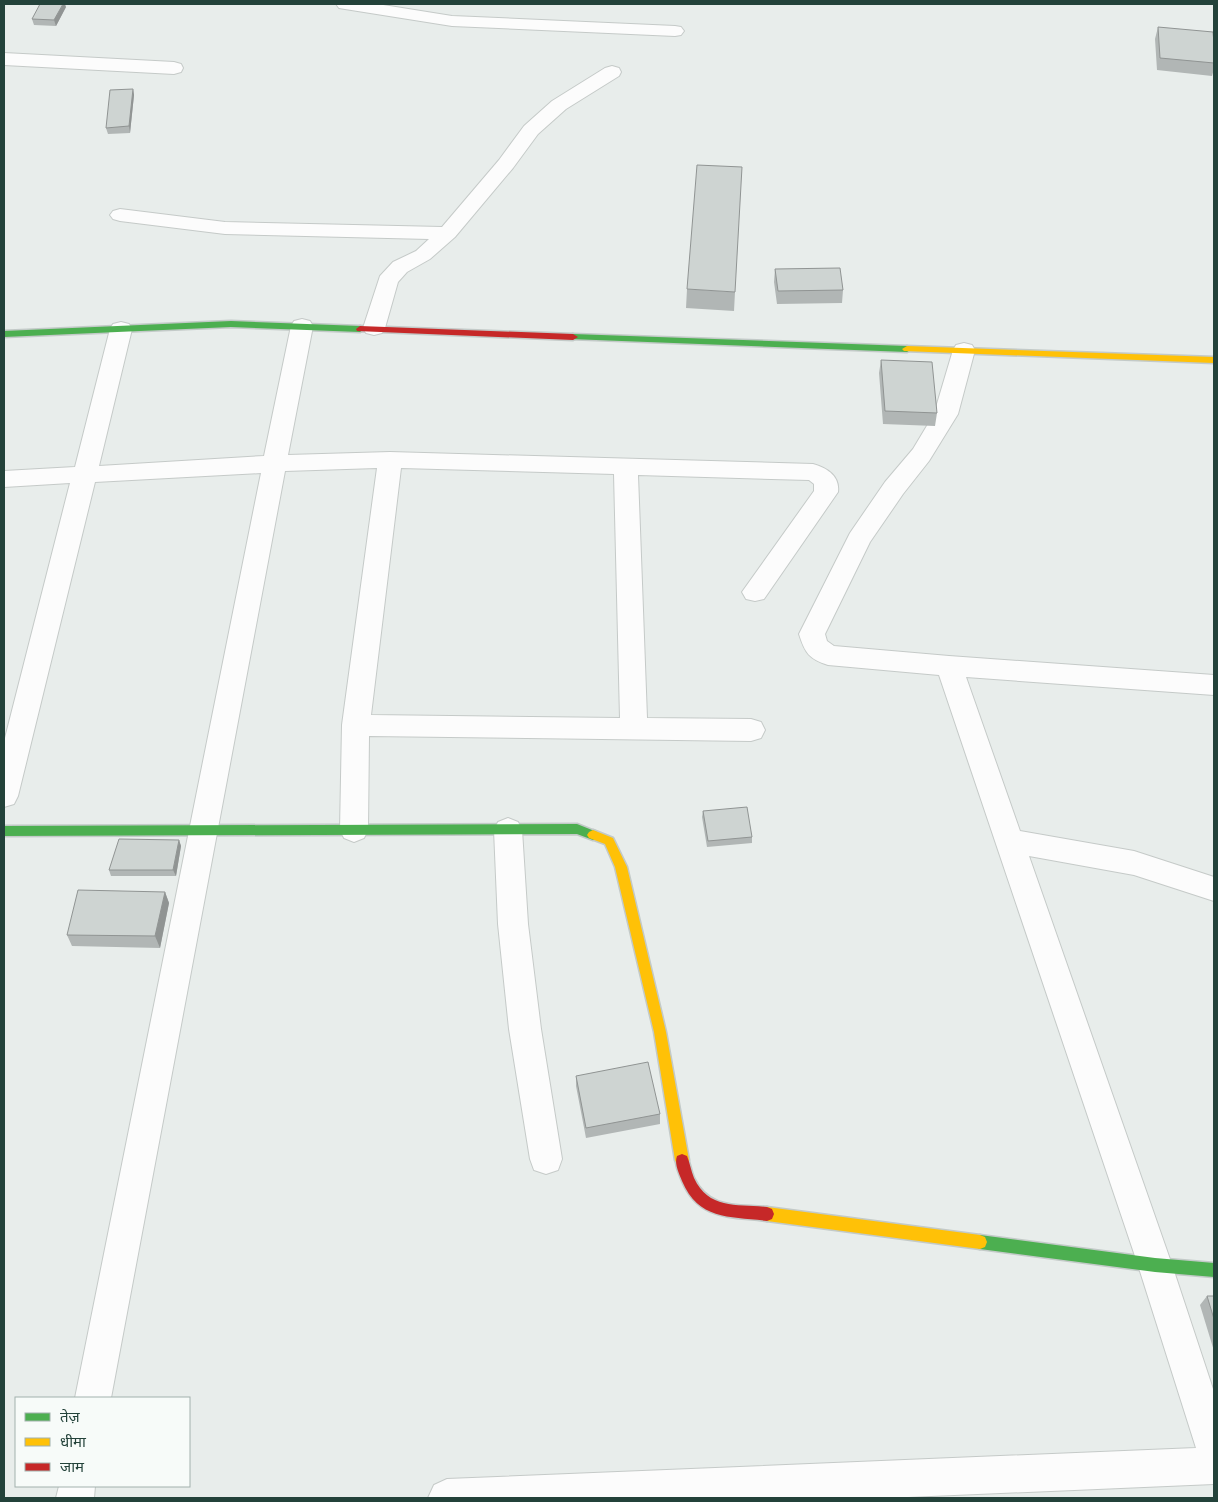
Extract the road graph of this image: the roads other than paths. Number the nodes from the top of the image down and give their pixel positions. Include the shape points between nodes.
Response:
1 (345, 4) edge
2 (496, 4) edge
3 (494, 23) junction
4 (675, 31) dead end
5 (4, 59) edge
6 (174, 68) dead end
7 (612, 72) dead end
8 (120, 215) dead end
9 (448, 233) junction
10 (302, 326) junction
11 (374, 328) junction
12 (121, 329) junction
13 (4, 334) edge
14 (964, 350) junction
15 (1214, 360) edge
16 (390, 460) junction
17 (274, 465) junction
18 (626, 466) junction
19 (84, 475) junction
20 (4, 479) edge
21 (755, 592) dead end
22 (949, 666) junction
23 (1214, 685) edge
24 (356, 725) junction
25 (634, 729) junction
26 (751, 730) dead end
27 (11, 742) edge
28 (4, 796) edge
29 (354, 830) junction
30 (508, 830) junction
31 (4, 831) edge
32 (202, 831) junction
33 (1010, 841) junction
34 (1214, 889) edge
35 (546, 1159) dead end
36 (1155, 1265) junction
37 (1214, 1270) edge
38 (93, 1397) edge
39 (1214, 1447) edge
40 (1214, 1466) edge
41 (447, 1498) edge

1 - 3 street via 452,21
2 - 3 street
3 - 4 street
5 - 6 street
7 - 9 street via 559,105 531,130
8 - 9 street via 225,228
9 - 11 street via 423,255 400,267 388,281
10 - 11 street
10 - 12 street via 231,324
10 - 17 street
11 - 14 street
12 - 13 street
12 - 19 street
14 - 15 street
14 - 22 street via 946,414 921,455 859,539 812,634 816,647 828,655
16 - 17 street
16 - 18 street
16 - 24 street
17 - 19 street
17 - 32 street
18 - 21 street via 813,472 824,477 826,492
18 - 25 street
19 - 20 street
19 - 27 street
22 - 23 street
22 - 33 street
24 - 25 street
24 - 29 street
25 - 26 street
27 - 28 street
29 - 30 street
29 - 32 street
30 - 35 street via 512,924
30 - 36 street via 577,830 609,841 621,867 658,1023 684,1169 696,1196 713,1207
31 - 32 street
32 - 38 street
33 - 34 street via 1134,863
33 - 36 street
36 - 37 street
36 - 39 street
40 - 41 street

